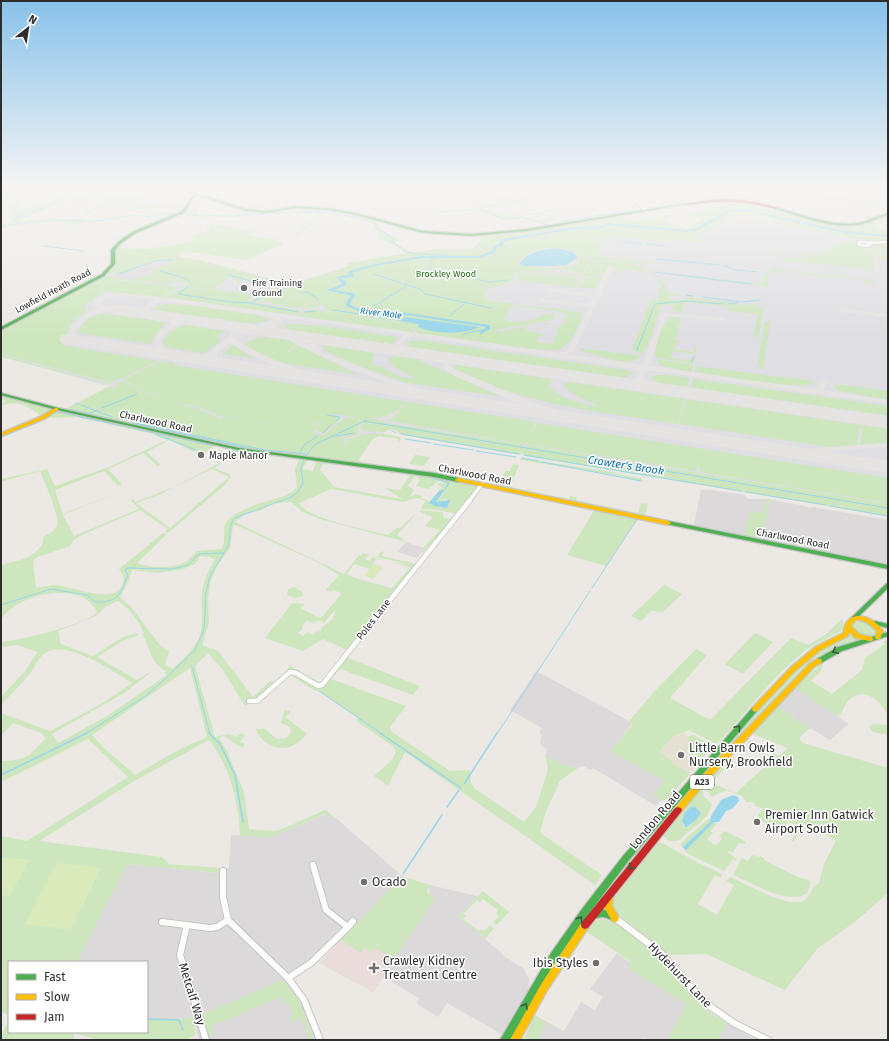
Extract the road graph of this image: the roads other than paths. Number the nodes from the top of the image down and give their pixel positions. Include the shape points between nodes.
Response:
1 (126, 238) edge
2 (865, 242) junction
3 (888, 242) edge
4 (877, 243) junction
5 (870, 245) junction
6 (1, 329) edge
7 (1, 394) edge
8 (57, 409) junction
9 (1, 435) edge
10 (482, 484) junction
11 (888, 567) edge
12 (888, 585) edge
13 (864, 610) junction
14 (852, 620) junction
15 (871, 621) junction
16 (888, 626) edge
17 (848, 627) junction
18 (888, 634) edge
19 (878, 637) junction
20 (872, 639) junction
21 (249, 701) dead end
22 (313, 865) dead end
23 (223, 874) dead end
24 (617, 883) junction
25 (591, 917) junction
26 (615, 918) junction
27 (228, 920) junction
28 (353, 921) dead end
29 (162, 922) dead end
30 (187, 925) junction
31 (348, 927) junction
32 (288, 978) junction
33 (206, 1040) edge
34 (320, 1040) edge
35 (505, 1040) edge
36 (515, 1040) edge
37 (768, 1040) edge

1 - 6 street, Lowfield Heath Road via 113,251 113,262 101,276
2 - 4 street
2 - 5 street
2 - 5 street via 858,243
3 - 4 street
4 - 5 street
7 - 8 street
8 - 9 street
8 - 10 street, Charlwood Road via 239,449 419,472
10 - 11 street, Charlwood Road
10 - 21 street, Poles Lane via 322,685 316,686 298,673 290,672 257,702
12 - 13 street
13 - 14 street
13 - 15 street via 863,615
14 - 15 street via 860,618
14 - 17 street, London Road
15 - 16 street
15 - 19 street via 879,629
17 - 20 street via 857,636
35 -> 17 street, London Road / A23 via 554,956 626,858 746,718 784,678 810,654 846,634
18 - 19 street
19 - 20 street, London Road
20 -> 24 street, London Road / A23 via 834,652 803,673 703,780
22 - 31 street via 326,910
23 - 27 street
24 - 25 street, London Road / A23
24 - 26 street via 607,902 609,911
25 - 26 street via 602,913
25 - 36 street, London Road / A23 via 543,989
26 - 37 street, Hydehurst Lane via 660,952 690,987 712,1007 734,1023
27 - 30 street via 214,928
27 - 32 street
28 - 31 street
29 - 30 street
30 - 33 street, Metcalf Way via 180,955
31 - 32 street via 311,963
32 - 34 street via 304,1000

